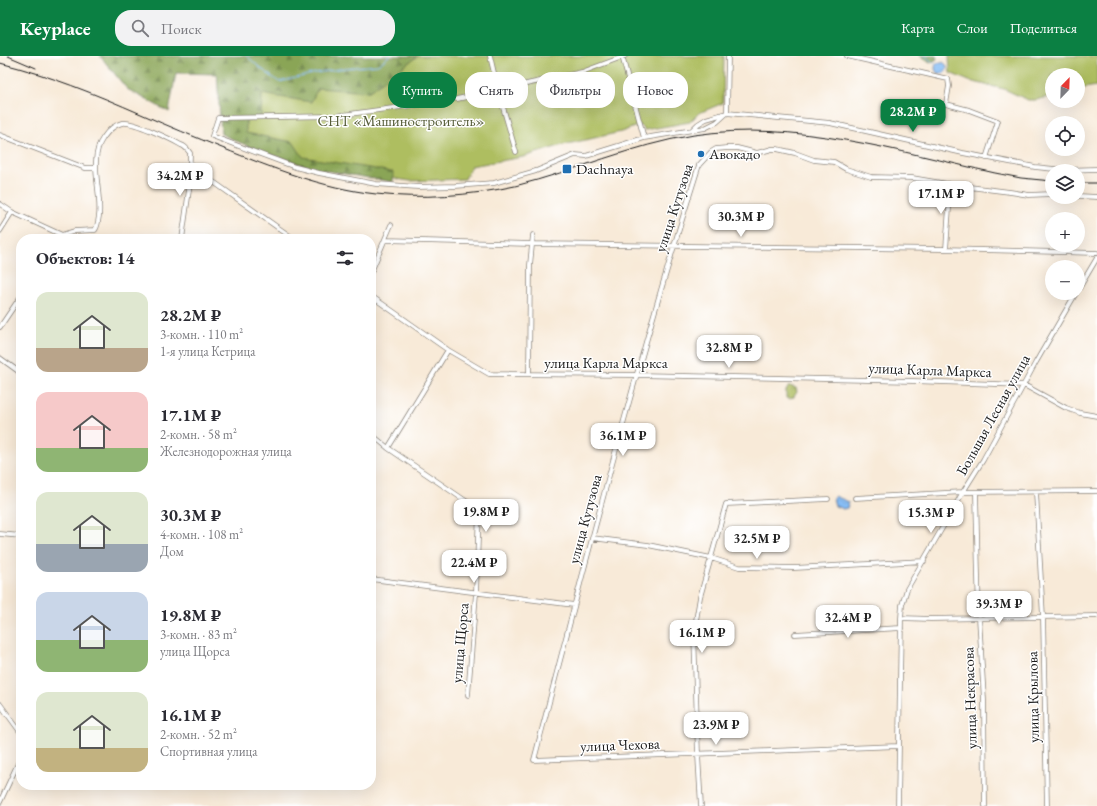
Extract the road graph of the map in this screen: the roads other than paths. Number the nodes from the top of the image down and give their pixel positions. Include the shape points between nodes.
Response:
1 (490, 56) edge
2 (623, 56) edge
3 (728, 56) edge
4 (847, 56) edge
5 (494, 72) edge
6 (528, 84) edge
7 (465, 98) edge
8 (503, 108) edge
9 (727, 113) junction
10 (692, 130) junction
11 (0, 135) edge
12 (644, 138) junction
13 (516, 152) dead end
14 (986, 158) junction
15 (96, 168) junction
16 (190, 168) junction
17 (1097, 169) edge
18 (952, 185) junction
19 (1045, 194) edge
20 (1085, 196) edge
21 (1097, 197) edge
22 (0, 204) edge
23 (12, 212) junction
24 (391, 225) dead end
25 (0, 231) edge
26 (60, 234) edge
27 (65, 234) edge
28 (183, 234) edge
29 (287, 234) edge
30 (533, 234) dead end
31 (385, 240) junction
32 (532, 244) junction
33 (674, 245) junction
34 (946, 249) junction
35 (1097, 254) edge
36 (1097, 258) edge
37 (376, 261) edge
38 (1085, 278) edge
39 (376, 300) edge
40 (1072, 300) edge
41 (16, 303) edge
42 (0, 327) edge
43 (448, 350) junction
44 (0, 358) edge
45 (16, 370) edge
46 (529, 374) junction
47 (637, 375) junction
48 (1024, 385) junction
49 (1097, 416) edge
50 (376, 438) edge
51 (388, 448) junction
52 (1097, 491) edge
53 (963, 492) junction
54 (1036, 492) junction
55 (976, 493) junction
56 (855, 498) dead end
57 (828, 499) dead end
58 (0, 534) edge
59 (16, 536) edge
60 (592, 538) junction
61 (710, 558) junction
62 (924, 561) junction
63 (376, 580) edge
64 (476, 593) junction
65 (574, 605) junction
66 (1097, 616) edge
67 (978, 617) junction
68 (1043, 617) junction
69 (901, 618) junction
70 (901, 628) junction
71 (795, 634) dead end
72 (468, 695) dead end
73 (0, 704) edge
74 (16, 726) edge
75 (898, 746) junction
76 (698, 755) junction
77 (534, 760) joint
78 (16, 768) edge
79 (0, 802) edge
80 (701, 806) edge
81 (898, 806) edge
82 (985, 806) edge
83 (1047, 806) edge

1 - 5 street
2 - 6 street via 582,72
2 - 12 street
3 - 9 street
4 - 14 street via 948,79 946,104 998,121
7 - 12 street via 335,116 218,118 212,136 295,167 376,184 418,187 494,183 536,171 569,156 586,156
8 - 13 street
9 - 10 street via 711,125
9 - 10 street via 706,119
9 - 14 street via 830,123
10 - 12 street
11 - 15 street via 85,168
14 - 17 street via 1064,170
15 - 16 street via 96,154 102,139 115,126 122,123 132,123 183,145 190,153
15 - 27 street via 100,205 97,226 95,230
16 - 28 street
16 - 29 street
18 - 19 street via 1029,195
18 - 33 street, улица Кутузова via 912,178 864,175 834,162 814,160 777,149 757,153 727,148 711,152 699,164
18 - 34 street
20 - 21 street
22 - 23 street
23 - 25 street
23 - 26 street
24 - 31 street
30 - 32 street
31 - 32 street
31 - 37 street
32 - 33 street
32 - 46 street
33 - 34 street
33 - 47 street, улица Кутузова
34 - 35 street
36 - 38 street
39 - 43 street, улица Карла Маркса
40 - 48 street, Большая Лесная улица
41 - 42 street
43 - 46 street, улица Карла Маркса via 490,374
43 - 51 street
44 - 45 street
46 - 47 street, улица Карла Маркса
47 - 48 street, улица Карла Маркса
47 - 60 street, улица Кутузова
48 - 49 street, улица Карла Маркса via 1066,408
48 - 53 street, Большая Лесная улица
50 - 51 street, улица Щорса
51 - 64 street, улица Щорса via 479,510
52 - 54 street
53 - 55 street
53 - 56 street
53 - 62 street, Большая Лесная улица
54 - 55 street
54 - 68 street, улица Крылова
55 - 67 street, улица Некрасова
57 - 61 street via 726,504
58 - 59 street
60 - 61 street via 648,545
60 - 65 street, улица Кутузова
61 - 62 street via 739,567 794,568
61 - 76 street via 694,632
62 - 69 street, Большая Лесная улица via 907,589
63 - 64 street
64 - 65 street
64 - 72 street, улица Щорса
65 - 77 street, улица Кутузова
66 - 68 street
67 - 68 street
67 - 69 street
67 - 82 street, улица Некрасова via 984,700
68 - 83 street, улица Крылова
69 - 70 street, Большая Лесная улица
70 - 71 street
70 - 75 street, Большая Лесная улица
73 - 74 street
75 - 76 street, улица Чехова
75 - 81 street, Большая Лесная улица
76 - 77 street, улица Чехова
76 - 80 street
78 - 79 street

